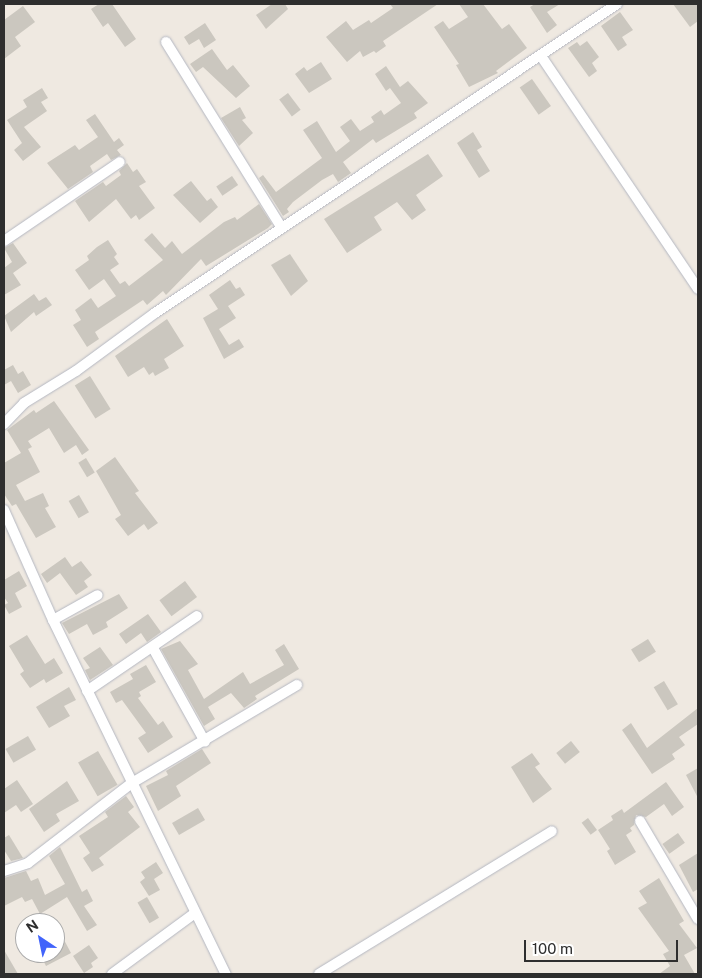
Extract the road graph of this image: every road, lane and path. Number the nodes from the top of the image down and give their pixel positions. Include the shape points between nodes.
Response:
1 (617, 4) edge
2 (166, 42) dead end
3 (541, 56) junction
4 (120, 162) dead end
5 (282, 228) junction
6 (4, 241) edge
7 (698, 289) edge
8 (4, 424) edge
9 (4, 510) edge
10 (98, 595) dead end
11 (198, 616) dead end
12 (53, 620) junction
13 (154, 648) junction
14 (297, 685) dead end
15 (88, 691) junction
16 (205, 742) junction
17 (132, 783) junction
18 (640, 821) dead end
19 (552, 831) dead end
20 (4, 872) edge
21 (195, 913) junction
22 (698, 919) edge
23 (112, 974) edge
24 (226, 974) edge
25 (319, 974) edge

1 - 3 street
2 - 5 street
3 - 5 street
3 - 7 street
4 - 6 street
5 - 8 street via 24,403
9 - 12 street
10 - 12 street
11 - 13 street
12 - 15 street
13 - 15 street
13 - 16 street
14 - 16 street
15 - 17 street
16 - 17 street
17 - 20 street via 28,862
17 - 21 street
18 - 22 street
19 - 25 street
21 - 23 street
21 - 24 street

